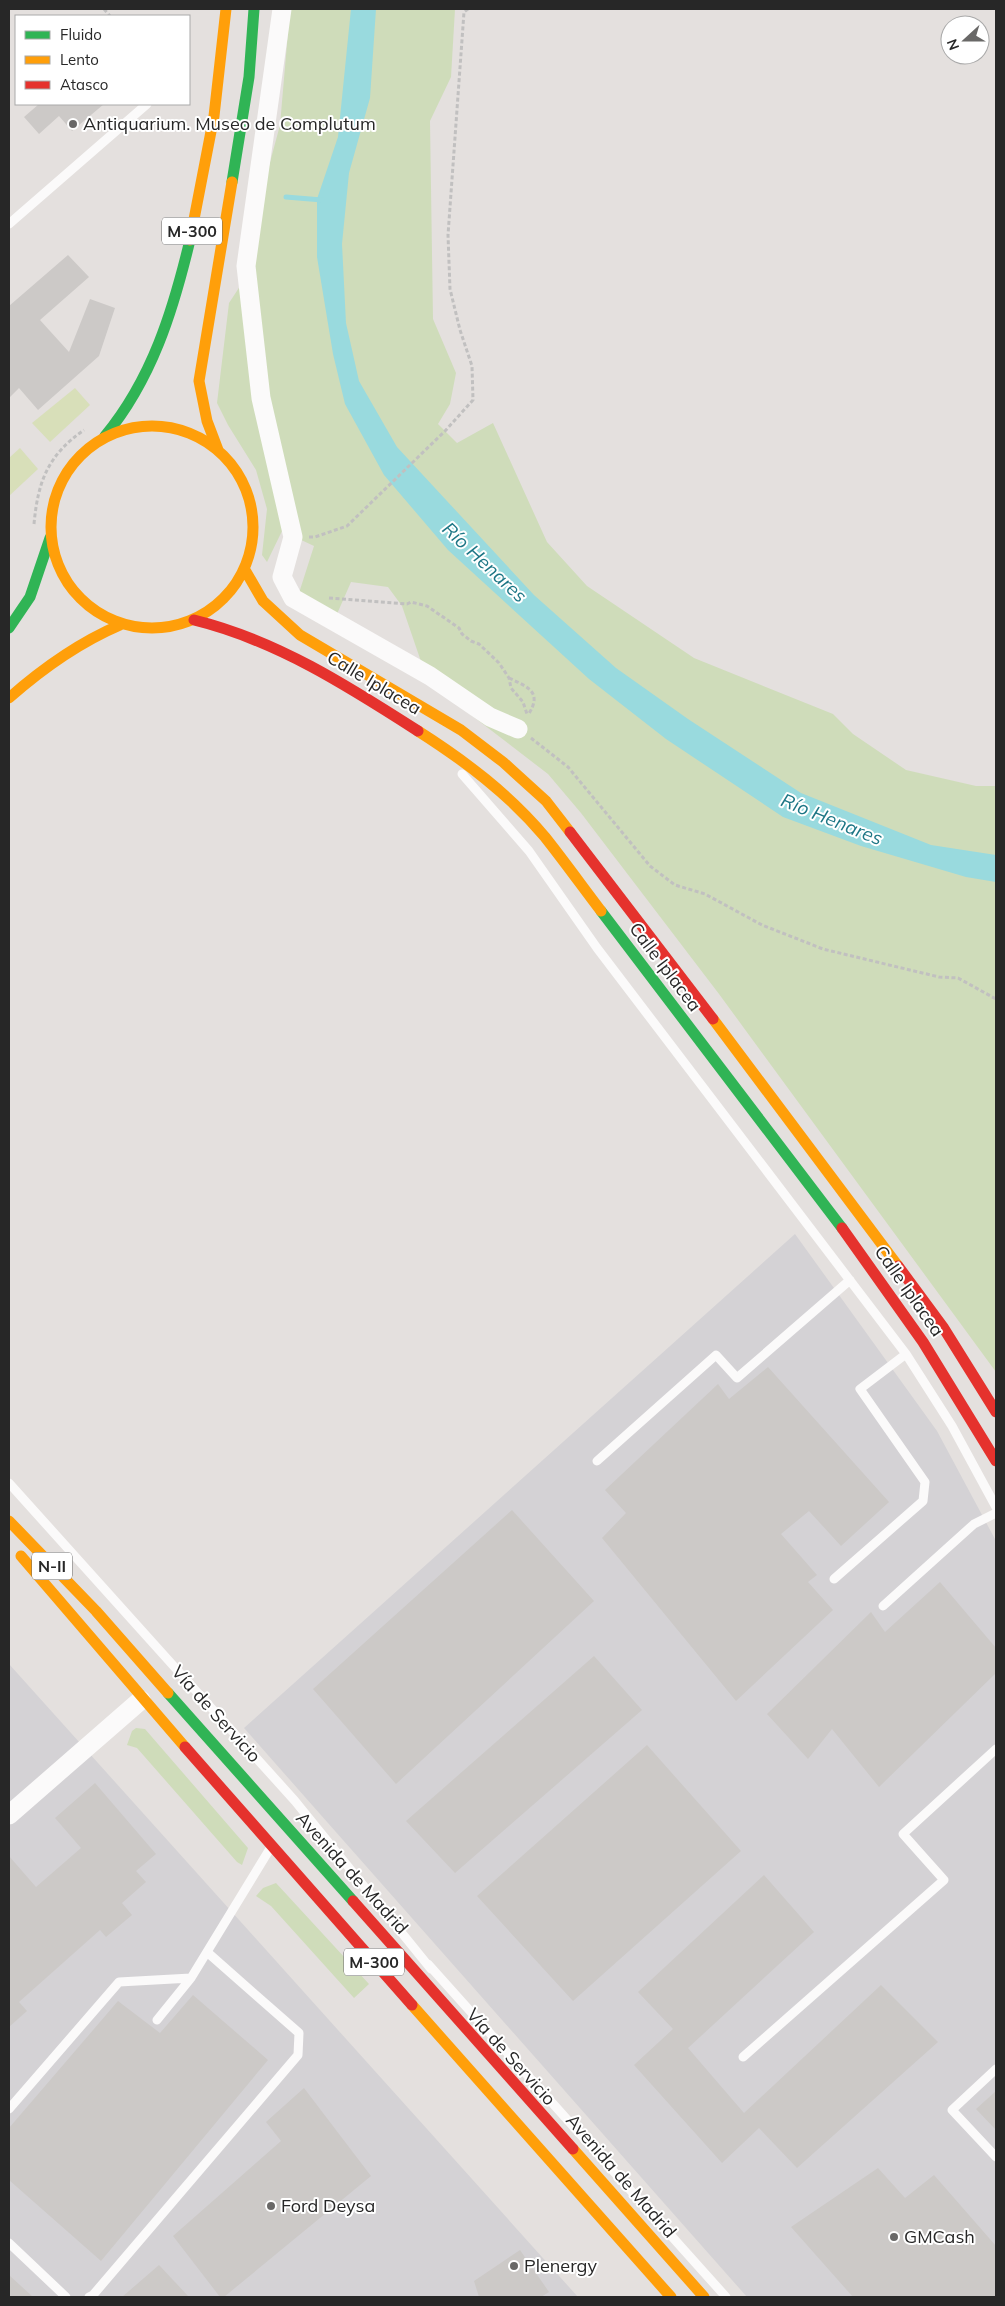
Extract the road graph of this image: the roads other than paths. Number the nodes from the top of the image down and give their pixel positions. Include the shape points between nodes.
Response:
1 (226, 9) edge
2 (254, 9) edge
3 (282, 9) edge
4 (146, 105) edge
5 (9, 224) edge
6 (105, 436) junction
7 (218, 450) junction
8 (50, 538) junction
9 (245, 570) junction
10 (194, 620) junction
11 (120, 624) junction
12 (9, 628) edge
13 (9, 698) edge
14 (527, 734) road end
15 (433, 739) junction
16 (850, 1280) junction
17 (906, 1354) junction
18 (996, 1412) edge
19 (597, 1461) dead end
20 (996, 1461) edge
21 (9, 1483) edge
22 (996, 1507) edge
23 (996, 1513) edge
24 (12, 1517) edge
25 (12, 1551) edge
26 (834, 1579) dead end
27 (883, 1606) dead end
28 (96, 1611) joint
29 (78, 1627) joint
30 (141, 1700) junction
31 (996, 1748) edge
32 (9, 1814) edge
33 (272, 1845) junction
34 (416, 1951) junction
35 (207, 1952) junction
36 (191, 1978) junction
37 (157, 2020) dead end
38 (743, 2057) dead end
39 (996, 2070) edge
40 (9, 2109) edge
41 (561, 2134) junction
42 (996, 2157) edge
43 (9, 2243) edge
44 (66, 2297) edge
45 (89, 2297) edge
46 (671, 2297) edge
47 (704, 2297) edge
48 (726, 2297) edge

1 - 6 main road, M-300 via 222,72 209,158 177,296 150,367 128,407
2 - 7 main road, M-300 via 249,77 199,381 207,421
3 - 14 street via 246,266 261,398 294,537 282,577 293,598 430,676 490,717
4 - 5 lane
6 - 7 main road, M-300 via 144,425 183,430
6 - 8 main road, M-300 via 80,454 62,478 52,507
7 - 9 main road, M-300 via 239,475 252,505 253,538
8 - 11 main road, M-300 via 62,575 86,606
8 - 12 main road, M-300 via 30,597
9 - 10 main road, M-300 via 215,608
9 - 18 main road, Calle Iplacea via 263,601 300,635 461,730 546,801 639,919 904,1273 943,1327
10 - 11 main road, M-300 via 158,630
10 - 15 main road, Calle Iplacea via 246,634 296,657
11 - 13 main road via 69,650 33,675
15 - 16 lane via 529,851 597,948
15 - 20 main road, Calle Iplacea via 490,782 544,836 869,1264 924,1342
16 - 17 lane
16 - 19 lane via 737,1378 716,1355
17 - 22 lane via 952,1426
17 - 26 lane via 860,1389 925,1482 923,1501
21 - 34 lane, Vía de Servicio / M-300 via 295,1801
23 - 27 lane via 974,1524
24 - 28 main road, Avenida de Madrid / N-II
25 - 29 main road, N-II
28 - 41 main road, Avenida de Madrid / M-300
29 - 30 main road, M-300
30 - 32 street
30 - 33 main road, M-300
31 - 38 lane via 902,1834 944,1880
33 - 35 lane
33 - 46 main road, M-300
34 - 41 lane, Vía de Servicio / M-300
34 - 48 lane, Vía de Servicio / M-300
35 - 36 lane
35 - 45 lane via 299,2032 298,2055
36 - 37 lane
36 - 40 lane via 119,1982
39 - 42 lane via 952,2110
41 - 47 main road, Avenida de Madrid / M-300
43 - 44 lane

